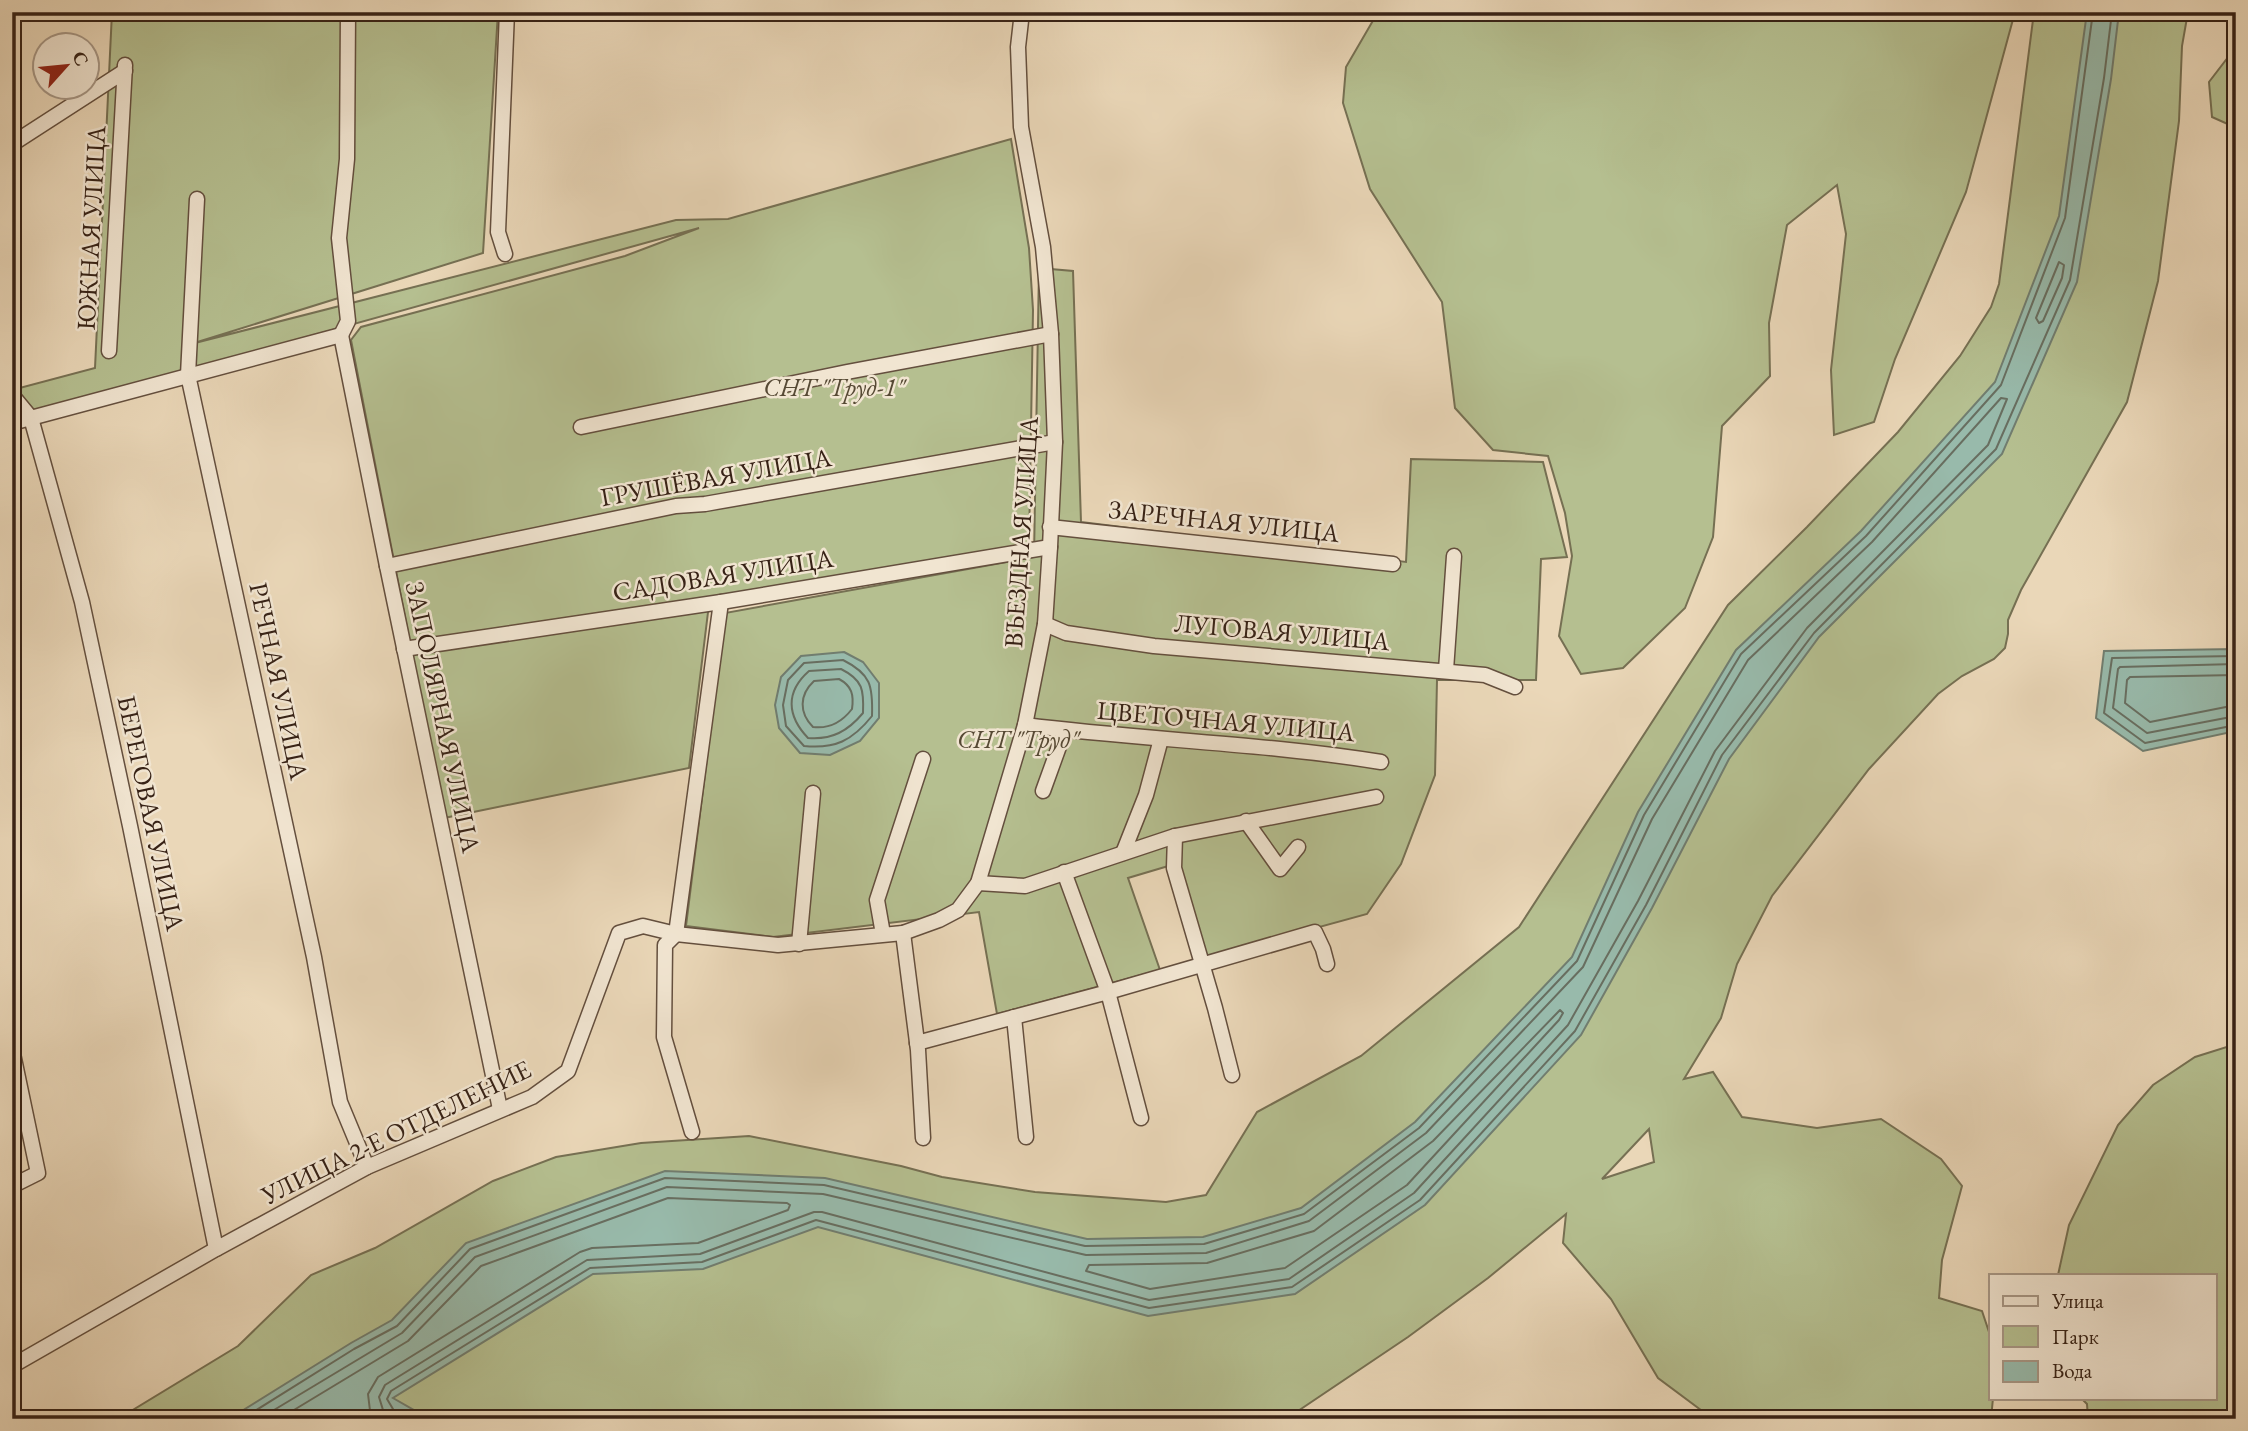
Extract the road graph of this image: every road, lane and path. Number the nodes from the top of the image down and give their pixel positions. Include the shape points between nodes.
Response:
1 (348, 12) edge
2 (507, 12) edge
3 (1022, 12) edge
4 (12, 144) edge
5 (197, 199) dead end
6 (505, 254) dead end
7 (1051, 334) junction
8 (341, 335) junction
9 (108, 351) dead end
10 (188, 375) junction
11 (12, 395) edge
12 (31, 418) junction
13 (12, 423) edge
14 (581, 427) dead end
15 (1055, 442) junction
16 (1050, 527) junction
17 (1050, 547) junction
18 (1454, 556) dead end
19 (1393, 564) dead end
20 (387, 566) junction
21 (721, 602) junction
22 (1045, 624) junction
23 (404, 649) junction
24 (1446, 670) junction
25 (1514, 687) dead end
26 (1025, 725) junction
27 (1065, 730) junction
28 (1161, 739) junction
29 (923, 759) dead end
30 (1381, 762) dead end
31 (1043, 791) dead end
32 (813, 793) dead end
33 (1376, 797) dead end
34 (1246, 821) junction
35 (1175, 836) junction
36 (1298, 847) dead end
37 (1123, 853) junction
38 (1064, 872) junction
39 (978, 883) junction
40 (903, 933) junction
41 (676, 934) junction
42 (883, 934) junction
43 (799, 944) junction
44 (1327, 964) dead end
45 (1202, 965) junction
46 (1108, 992) junction
47 (1014, 1017) junction
48 (917, 1043) junction
49 (12, 1049) edge
50 (1232, 1075) dead end
51 (500, 1109) junction
52 (1141, 1118) dead end
53 (692, 1132) dead end
54 (1026, 1137) dead end
55 (923, 1138) dead end
56 (367, 1167) junction
57 (12, 1186) edge
58 (216, 1250) junction
59 (12, 1366) edge

1 - 8 street, ЗАПОЛЯРНАЯ УЛИЦА via 347,159 339,238 348,321
2 - 6 street via 498,232
3 - 7 street, ВЪЕЗДНАЯ УЛИЦА via 1018,47 1021,127 1043,247
4 - 9 street, ЮЖНАЯ УЛИЦА via 125,68
5 - 10 street, РЕЧНАЯ УЛИЦА
7 - 14 street
7 - 15 street, ВЪЕЗДНАЯ УЛИЦА
8 - 10 street
8 - 20 street, ЗАПОЛЯРНАЯ УЛИЦА
10 - 12 street
10 - 56 street, РЕЧНАЯ УЛИЦА via 341,1102
11 - 12 street, БЕРЕГОВАЯ УЛИЦА
12 - 13 street
12 - 58 street, БЕРЕГОВАЯ УЛИЦА via 82,602
15 - 16 street, ВЪЕЗДНАЯ УЛИЦА
15 - 20 street, ГРУШЁВАЯ УЛИЦА via 676,506
16 - 17 street, ВЪЕЗДНАЯ УЛИЦА
16 - 19 street, ЗАРЕЧНАЯ УЛИЦА
17 - 21 street, САДОВАЯ УЛИЦА
17 - 22 street, ВЪЕЗДНАЯ УЛИЦА
18 - 24 street
20 - 23 street, ЗАПОЛЯРНАЯ УЛИЦА
21 - 23 street, САДОВАЯ УЛИЦА
21 - 41 street
22 - 24 street, ЛУГОВАЯ УЛИЦА via 1066,633 1154,646
22 - 26 street, ВЪЕЗДНАЯ УЛИЦА
23 - 51 street, ЗАПОЛЯРНАЯ УЛИЦА
24 - 25 street, ЛУГОВАЯ УЛИЦА via 1485,675
26 - 27 street, ЦВЕТОЧНАЯ УЛИЦА
26 - 39 street, ВЪЕЗДНАЯ УЛИЦА
27 - 28 street, ЦВЕТОЧНАЯ УЛИЦА
27 - 31 street
28 - 30 street, ЦВЕТОЧНАЯ УЛИЦА via 1320,752
28 - 37 street
29 - 42 street via 877,900
32 - 43 street
33 - 34 street
34 - 35 street
34 - 36 street via 1280,869
35 - 37 street
35 - 45 street via 1174,868
37 - 38 street
38 - 39 street via 1025,886
38 - 46 street
39 - 40 street, ВЪЕЗДНАЯ УЛИЦА via 958,910
40 - 42 street, УЛИЦА 2-Е ОТДЕЛЕНИЕ
40 - 48 street
41 - 43 street, УЛИЦА 2-Е ОТДЕЛЕНИЕ
41 - 51 street, УЛИЦА 2-Е ОТДЕЛЕНИЕ via 643,926 619,933 568,1072 532,1097
41 - 53 street via 665,945 664,1037
42 - 43 street, УЛИЦА 2-Е ОТДЕЛЕНИЕ
44 - 45 street via 1315,932
45 - 46 street
45 - 50 street
46 - 47 street
46 - 52 street
47 - 48 street
47 - 54 street
48 - 55 street
49 - 57 street via 38,1173
51 - 56 street, УЛИЦА 2-Е ОТДЕЛЕНИЕ
56 - 58 street, УЛИЦА 2-Е ОТДЕЛЕНИЕ
58 - 59 street, УЛИЦА 2-Е ОТДЕЛЕНИЕ

